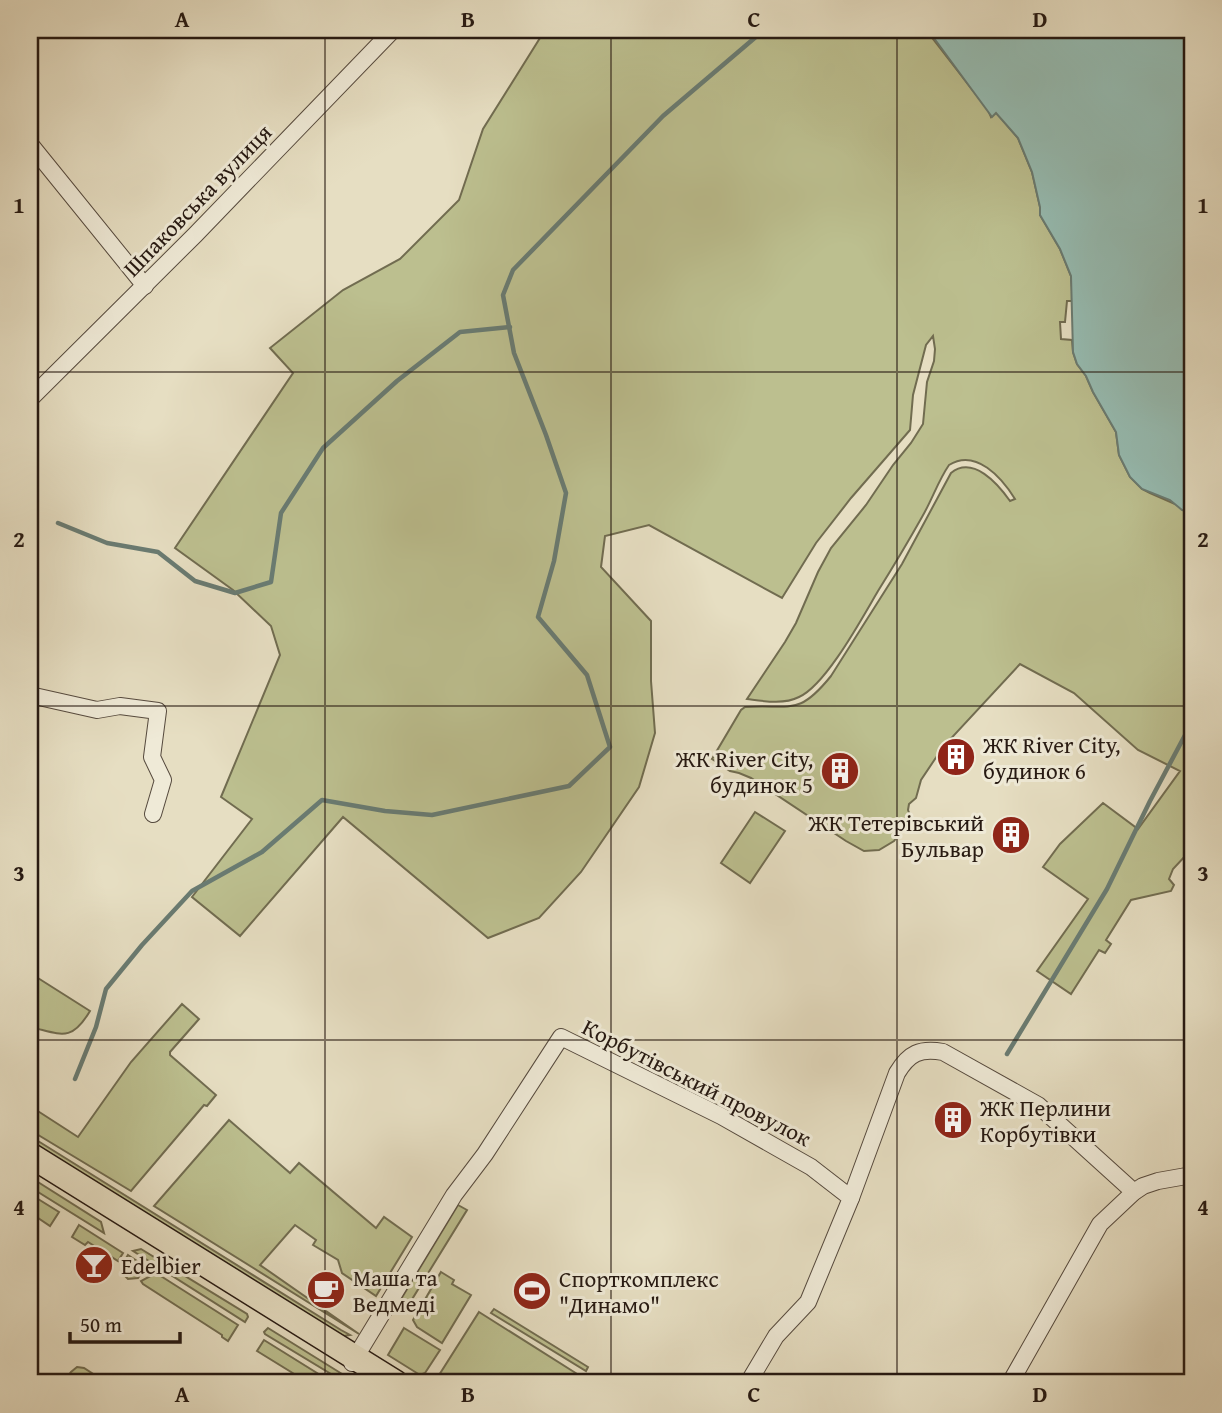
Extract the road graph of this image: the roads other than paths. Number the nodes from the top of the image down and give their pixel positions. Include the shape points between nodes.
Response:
1 (393, 30) edge
2 (30, 144) edge
3 (145, 286) junction
4 (30, 399) edge
5 (30, 695) edge
6 (153, 814) dead end
7 (30, 1155) edge
8 (30, 1166) edge
9 (1192, 1175) edge
10 (1134, 1192) junction
11 (851, 1198) junction
12 (353, 1361) junction
13 (379, 1383) edge
14 (396, 1383) edge
15 (748, 1383) edge
16 (1010, 1383) edge

1 - 3 street, Шпаковська вулиця
2 - 3 street
3 - 4 street, Шпаковська вулиця
5 - 6 street via 97,710 120,706 158,711 152,757 163,780
7 - 12 main road
8 - 12 main road
9 - 10 street via 1158,1181
10 - 11 street via 1038,1105 943,1052 930,1050 919,1051 897,1073
10 - 16 street via 1100,1224
11 - 12 street, Корбутівський провулок via 811,1167 722,1116 561,1037 454,1195
11 - 15 street via 808,1302 776,1336
12 - 13 main road
12 - 14 main road

